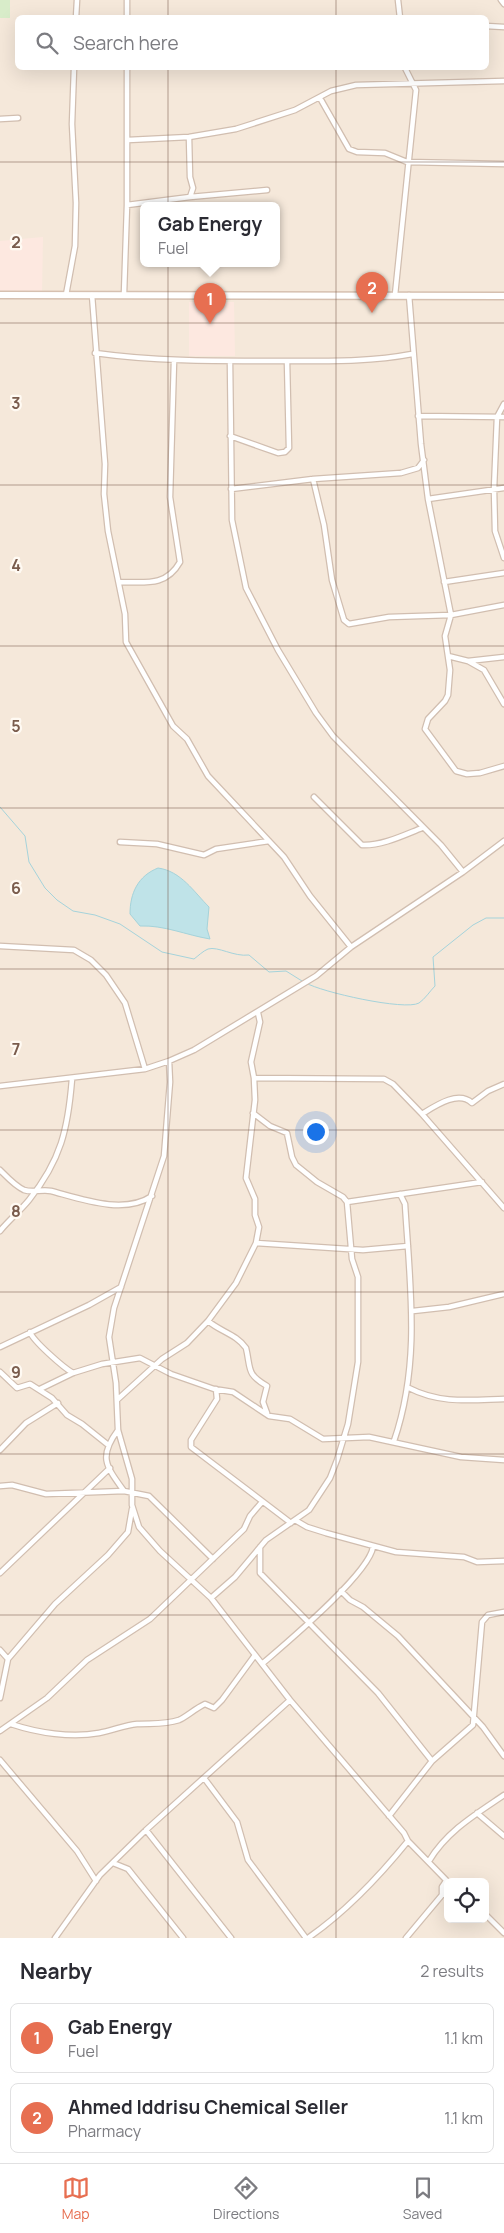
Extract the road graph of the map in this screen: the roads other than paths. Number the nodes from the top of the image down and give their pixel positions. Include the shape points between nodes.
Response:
1 (76, 0) edge
2 (127, 0) edge
3 (398, 0) edge
4 (501, 0) edge
5 (504, 4) edge
6 (76, 15) edge
7 (127, 15) edge
8 (400, 15) edge
9 (489, 26) edge
10 (504, 27) edge
11 (74, 70) edge
12 (127, 70) edge
13 (406, 70) edge
14 (504, 81) edge
15 (415, 84) junction
16 (320, 98) junction
17 (18, 118) dead end
18 (0, 119) edge
19 (188, 137) junction
20 (128, 140) junction
21 (407, 162) junction
22 (504, 164) edge
23 (267, 190) dead end
24 (190, 197) junction
25 (151, 202) edge
26 (140, 203) edge
27 (127, 205) junction
28 (124, 294) junction
29 (0, 295) edge
30 (66, 295) junction
31 (92, 295) junction
32 (409, 295) junction
33 (395, 296) junction
34 (504, 296) edge
35 (95, 353) junction
36 (412, 354) junction
37 (174, 361) junction
38 (287, 361) junction
39 (230, 362) junction
40 (504, 404) edge
41 (418, 416) junction
42 (497, 417) junction
43 (504, 417) edge
44 (230, 436) junction
45 (424, 460) junction
46 (313, 479) junction
47 (504, 488) edge
48 (231, 489) junction
49 (494, 489) junction
50 (428, 499) junction
51 (504, 558) edge
52 (504, 573) edge
53 (119, 582) junction
54 (444, 582) junction
55 (504, 605) edge
56 (451, 615) junction
57 (448, 656) junction
58 (504, 657) edge
59 (468, 661) junction
60 (504, 704) edge
61 (504, 766) edge
62 (314, 797) dead end
63 (422, 828) junction
64 (504, 841) edge
65 (120, 842) dead end
66 (269, 842) junction
67 (463, 872) junction
68 (0, 946) edge
69 (351, 947) junction
70 (258, 1013) junction
71 (169, 1061) junction
72 (145, 1069) junction
73 (254, 1078) junction
74 (72, 1079) junction
75 (504, 1084) edge
76 (0, 1086) edge
77 (253, 1112) junction
78 (422, 1114) junction
79 (0, 1170) edge
80 (482, 1182) junction
81 (36, 1191) junction
82 (400, 1194) junction
83 (152, 1196) junction
84 (347, 1202) junction
85 (504, 1208) edge
86 (0, 1231) edge
87 (256, 1243) junction
88 (408, 1246) junction
89 (350, 1249) junction
90 (121, 1287) junction
91 (504, 1294) edge
92 (413, 1311) junction
93 (208, 1321) junction
94 (30, 1332) junction
95 (0, 1347) edge
96 (113, 1362) junction
97 (155, 1365) junction
98 (0, 1372) edge
99 (73, 1373) junction
100 (409, 1388) junction
101 (40, 1389) junction
102 (216, 1390) junction
103 (504, 1399) edge
104 (117, 1400) junction
105 (58, 1403) junction
106 (268, 1415) junction
107 (118, 1430) junction
108 (343, 1438) junction
109 (394, 1441) junction
110 (107, 1444) junction
111 (0, 1450) edge
112 (504, 1460) edge
113 (110, 1468) junction
114 (0, 1486) edge
115 (124, 1491) junction
116 (84, 1492) junction
117 (132, 1492) junction
118 (262, 1502) junction
119 (132, 1505) junction
120 (293, 1522) junction
121 (260, 1547) junction
122 (373, 1547) junction
123 (213, 1559) junction
124 (504, 1561) edge
125 (0, 1573) edge
126 (192, 1580) junction
127 (341, 1591) junction
128 (211, 1598) junction
129 (504, 1612) edge
130 (310, 1623) junction
131 (0, 1650) edge
132 (255, 1655) junction
133 (8, 1659) junction
134 (262, 1664) junction
135 (0, 1698) edge
136 (290, 1700) junction
137 (474, 1718) junction
138 (11, 1724) junction
139 (0, 1731) edge
140 (504, 1756) edge
141 (0, 1760) edge
142 (432, 1760) junction
143 (204, 1778) junction
144 (504, 1795) edge
145 (477, 1813) junction
146 (389, 1816) junction
147 (146, 1830) junction
148 (504, 1836) edge
149 (408, 1841) junction
150 (429, 1861) junction
151 (113, 1863) junction
152 (444, 1878) edge
153 (96, 1881) junction
154 (444, 1895) edge
155 (489, 1918) edge
156 (504, 1933) edge
157 (55, 1938) edge
158 (183, 1938) edge
159 (231, 1938) edge
160 (307, 1938) edge
161 (406, 1938) edge

1 - 6 street
2 - 7 street
3 - 8 street
4 - 5 street
9 - 10 street
11 - 30 street via 75,246
12 - 20 street
13 - 15 street
14 - 15 street
15 - 16 street via 356,86 331,91
15 - 21 street
16 - 19 street via 295,110 236,129
16 - 21 street via 350,149 385,152
17 - 18 street
19 - 20 street
19 - 24 street via 190,177 194,188
20 - 27 street
21 - 22 street
21 - 33 street
23 - 24 street
24 - 25 street
26 - 27 street
27 - 28 street
28 - 31 main road
28 - 33 main road
29 - 30 main road
30 - 31 main road
31 - 35 street
32 - 33 main road
32 - 34 main road
32 - 36 street
35 - 37 street
35 - 53 street via 108,532
36 - 38 street via 351,362
36 - 41 street
37 - 39 street
37 - 53 street via 170,497 180,562 166,579
38 - 39 street
38 - 44 street via 289,448 278,453
39 - 44 street
40 - 42 street
41 - 42 street
41 - 45 street
42 - 43 street
42 - 49 street
44 - 48 street
45 - 46 street via 411,471
45 - 50 street
46 - 48 street
46 - 56 street via 332,580 344,620 349,624 389,617
47 - 49 street
48 - 63 street via 232,520 246,588 278,650 333,736
49 - 50 street
49 - 51 street via 495,532
50 - 54 street
52 - 54 street
53 - 66 street via 126,642 139,668 173,726 187,739 208,776
54 - 56 street
55 - 56 street
56 - 57 street via 446,636
57 - 59 street
57 - 61 street via 448,695 426,722 426,731 456,770 467,774 480,773
58 - 59 street
59 - 60 street via 484,670
62 - 63 street via 362,845 397,838
63 - 67 street
64 - 67 street
65 - 66 street via 157,844 204,855 216,849
66 - 69 street via 284,857
67 - 69 street
68 - 72 street via 74,950 91,960 125,1003
69 - 70 street via 316,976
70 - 71 street
70 - 73 street via 260,1022 251,1062
71 - 72 street
71 - 83 street via 164,1156
72 - 74 street
73 - 77 street
73 - 78 street via 378,1078 393,1084
74 - 76 street
74 - 81 street via 70,1112 63,1143 56,1162
75 - 78 street via 472,1103 466,1099 447,1100
77 - 84 street via 270,1126 287,1133 292,1157 301,1171
77 - 87 street via 246,1178 255,1199 259,1227
78 - 80 street
79 - 81 street via 18,1186
80 - 82 street
80 - 85 street
81 - 83 street via 50,1191 81,1200 132,1204 144,1202
81 - 86 street
82 - 84 street
82 - 88 street via 405,1204
83 - 90 street
84 - 89 street
87 - 89 street
87 - 93 street via 236,1283
88 - 89 street
88 - 92 street
89 - 108 street via 358,1278 358,1362
90 - 94 street
90 - 96 street via 110,1327
91 - 92 street via 449,1307
92 - 100 street
93 - 97 street via 187,1343
93 - 106 street via 230,1333 246,1348 247,1364 253,1378 267,1386 263,1402
94 - 95 street
94 - 99 street via 36,1342
96 - 97 street via 140,1358
96 - 99 street
96 - 104 street
97 - 102 street
97 - 104 street
98 - 101 street via 17,1388 28,1384
99 - 101 street
100 - 103 street via 451,1400
100 - 109 street
101 - 105 street
102 - 106 street via 233,1392
102 - 118 street via 217,1399 191,1440 191,1447
104 - 107 street
105 - 110 street via 67,1415
105 - 111 street via 26,1423
106 - 108 street via 290,1419 324,1439
107 - 110 street
107 - 117 street via 132,1480
108 - 109 street
108 - 120 street via 330,1478 315,1504
109 - 112 street via 461,1457
110 - 113 street
113 - 115 street
113 - 116 street
114 - 116 street via 12,1485 46,1494
115 - 116 street
115 - 117 street
116 - 125 street
117 - 119 street
117 - 123 street via 150,1496
118 - 120 street
118 - 123 street via 244,1529
119 - 126 street via 139,1526 160,1551
119 - 133 street via 128,1532 55,1604
120 - 121 street
120 - 122 street
121 - 128 street via 235,1577
121 - 130 street via 260,1573
122 - 124 street via 464,1557 477,1562
122 - 127 street via 366,1562
123 - 126 street
126 - 128 street
126 - 138 street via 150,1619 87,1660 47,1698
127 - 130 street
127 - 137 street via 398,1636
128 - 132 street
129 - 137 street via 488,1615 482,1622
130 - 134 street
130 - 142 street via 378,1693
131 - 133 street
132 - 134 street
132 - 138 street via 214,1708 205,1704 181,1719 162,1724 135,1724 98,1734 32,1731
133 - 135 street
134 - 136 street
136 - 143 street
136 - 146 street
137 - 140 street
137 - 142 street via 469,1728
138 - 139 street
141 - 153 street via 77,1851
142 - 146 street
143 - 147 street
143 - 160 street via 237,1822 248,1860
144 - 145 street
145 - 148 street
145 - 150 street via 439,1844
146 - 149 street
147 - 151 street
147 - 159 street
149 - 150 street
149 - 160 street via 354,1901
150 - 152 street
151 - 153 street
151 - 158 street via 124,1866 137,1879
153 - 157 street
154 - 161 street
155 - 156 street

